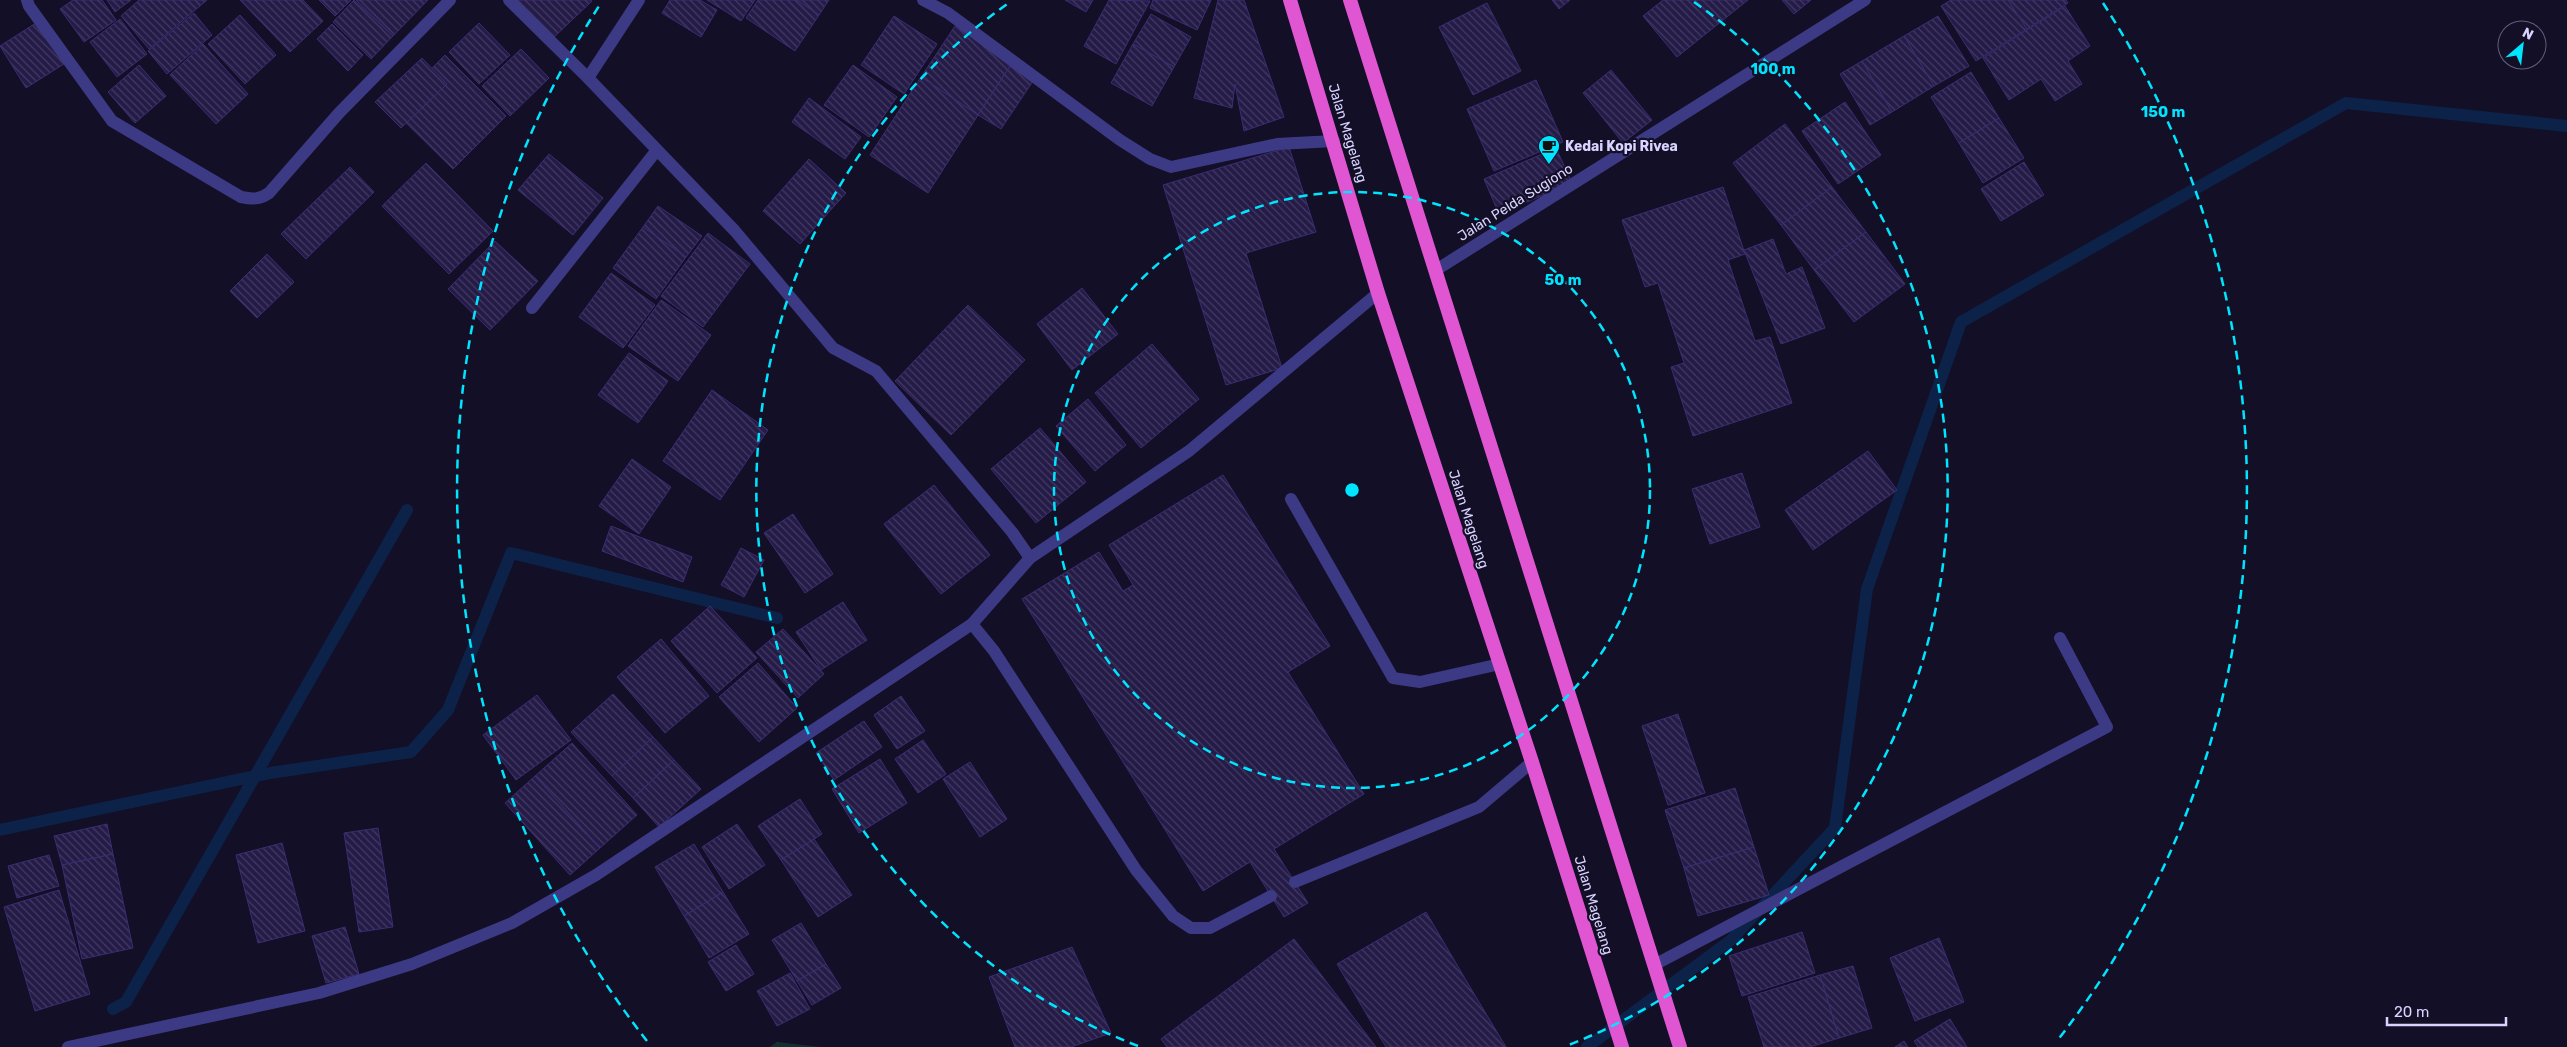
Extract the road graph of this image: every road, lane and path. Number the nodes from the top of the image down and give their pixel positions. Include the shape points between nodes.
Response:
1 (27, 0) edge
2 (450, 0) edge
3 (509, 0) edge
4 (639, 0) edge
5 (923, 0) edge
6 (1290, 0) edge
7 (1350, 0) edge
8 (1865, 0) edge
9 (588, 78) junction
10 (1334, 140) junction
11 (656, 150) junction
12 (1436, 270) junction
13 (1378, 293) junction
14 (532, 308) dead end
15 (1292, 499) dead end
16 (1030, 558) junction
17 (972, 624) junction
18 (2060, 638) dead end
19 (1500, 664) junction
20 (1532, 762) junction
21 (1295, 882) dead end
22 (1270, 896) dead end
23 (1654, 964) junction
24 (68, 1047) edge
25 (1622, 1047) edge
26 (1680, 1047) edge

1 - 2 street via 112,122 251,199 269,193 338,113
3 - 9 street
4 - 9 street
5 - 10 street via 948,13 1120,140 1150,159 1171,167 1278,144
6 - 10 highway, Jalan Magelang
7 - 12 highway
8 - 12 street, Jalan Pelda Sugiono
9 - 11 street
10 - 13 highway, Jalan Magelang
11 - 14 street
11 - 16 street via 735,231 833,348 876,371 1012,532
12 - 23 highway
13 - 16 street via 1189,452
13 - 19 highway, Jalan Magelang
15 - 19 street via 1392,678 1420,682
16 - 17 street
17 - 22 street via 994,651 1136,870 1172,916 1191,928 1210,928
17 - 24 street via 596,875 512,923 412,964 319,994
18 - 23 street via 2107,726
19 - 20 highway, Jalan Magelang
20 - 21 street via 1479,807
20 - 25 highway, Jalan Magelang
23 - 26 highway

